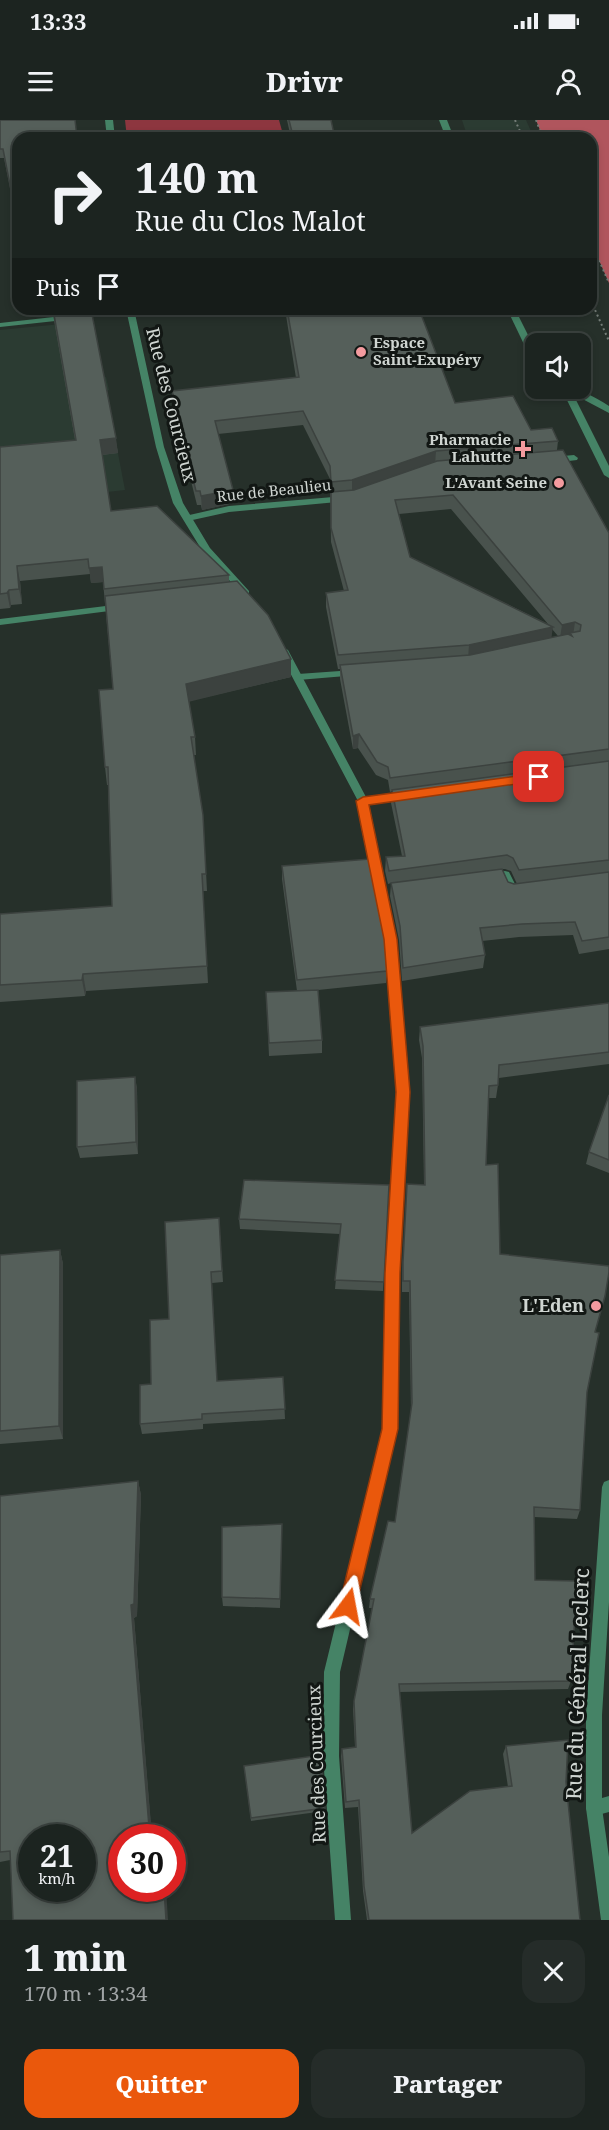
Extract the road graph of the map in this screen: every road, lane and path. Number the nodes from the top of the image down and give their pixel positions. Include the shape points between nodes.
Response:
1 (597, 254) edge
2 (609, 283) edge
3 (597, 314) edge
4 (87, 315) edge
5 (131, 315) edge
6 (513, 315) edge
7 (0, 325) edge
8 (525, 339) edge
9 (609, 341) edge
10 (571, 399) edge
11 (591, 399) edge
12 (609, 410) edge
13 (574, 459) dead end
14 (538, 462) edge
15 (609, 475) edge
16 (353, 499) edge
17 (188, 518) junction
18 (246, 593) junction
19 (234, 594) edge
20 (253, 602) edge
21 (129, 607) edge
22 (0, 622) edge
23 (279, 640) edge
24 (366, 672) edge
25 (298, 678) junction
26 (423, 793) edge
27 (363, 801) junction
28 (471, 879) edge
29 (533, 888) edge
30 (609, 1487) edge
31 (601, 1806) edge
32 (609, 1918) edge
33 (343, 1920) edge

1 - 2 path
3 - 9 path
4 - 7 street
5 - 17 street, Rue des Courcieux via 160,447 178,503
6 - 8 street
10 - 15 street
11 - 12 street
13 - 14 street
16 - 17 street, Rue de Beaulieu via 229,509
17 - 18 street, Rue des Courcieux via 206,550
18 - 19 street
18 - 20 street, Rue des Courcieux
21 - 22 street
23 - 25 street, Rue des Courcieux
24 - 25 street
25 - 27 street, Rue des Courcieux
26 - 27 street
27 - 33 street, Rue des Courcieux via 386,890 403,1092 393,1273 390,1429 332,1672 331,1756
28 - 29 street via 505,875 512,891
30 - 31 street, Rue du Général Leclerc via 594,1715
31 - 32 street, Rue du Général Leclerc

